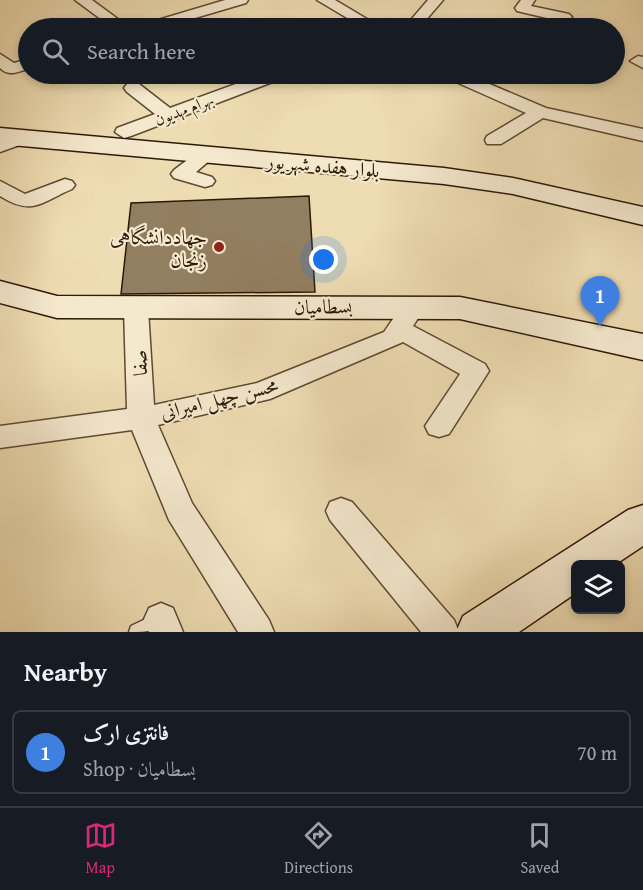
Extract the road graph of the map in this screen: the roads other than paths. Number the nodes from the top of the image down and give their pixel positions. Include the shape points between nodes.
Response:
1 (82, 0) edge
2 (241, 0) edge
3 (324, 0) edge
4 (436, 0) edge
5 (528, 0) edge
6 (210, 4) edge
7 (564, 17) dead end
8 (108, 18) edge
9 (173, 18) edge
10 (356, 18) edge
11 (420, 18) edge
12 (6, 64) edge
13 (18, 75) edge
14 (249, 84) edge
15 (476, 84) edge
16 (133, 88) dead end
17 (540, 112) junction
18 (168, 115) junction
19 (0, 121) edge
20 (124, 132) junction
21 (643, 135) edge
22 (7, 140) edge
23 (494, 140) dead end
24 (65, 185) dead end
25 (0, 187) edge
26 (643, 197) edge
27 (643, 216) edge
28 (0, 292) edge
29 (136, 309) junction
30 (407, 318) junction
31 (643, 347) edge
32 (141, 417) junction
33 (439, 426) dead end
34 (0, 437) edge
35 (341, 511) dead end
36 (643, 523) edge
37 (586, 560) edge
38 (571, 571) edge
39 (257, 632) edge
40 (442, 632) edge
41 (479, 632) edge

1 - 8 street
2 - 6 street
3 - 10 street
4 - 11 street
5 - 7 street via 522,8
6 - 9 street
12 - 13 street
14 - 18 street, بهرام مهدیون
15 - 17 street
16 - 18 street
17 - 21 street
17 - 23 street
18 - 20 street, بهرام مهدیون
19 - 20 main road, بلوار هفده شهریور
20 - 26 main road, بلوار هفده شهریور via 447,161 517,170
22 - 27 main road, بلوار هفده شهریور via 205,168 444,176 513,186
24 - 25 street via 24,202
28 - 29 main road, بسطامیان via 57,307
29 - 30 main road, بسطامیان
29 - 32 street, صفا
30 - 31 main road, بسطامیان via 460,308
30 - 32 street, محسن چهل امیرانی via 393,338 261,392
30 - 33 street via 476,371
32 - 34 street, محسن چهل امیرانی
32 - 39 street, صفا via 180,511
35 - 40 street
36 - 37 main road
38 - 41 main road

